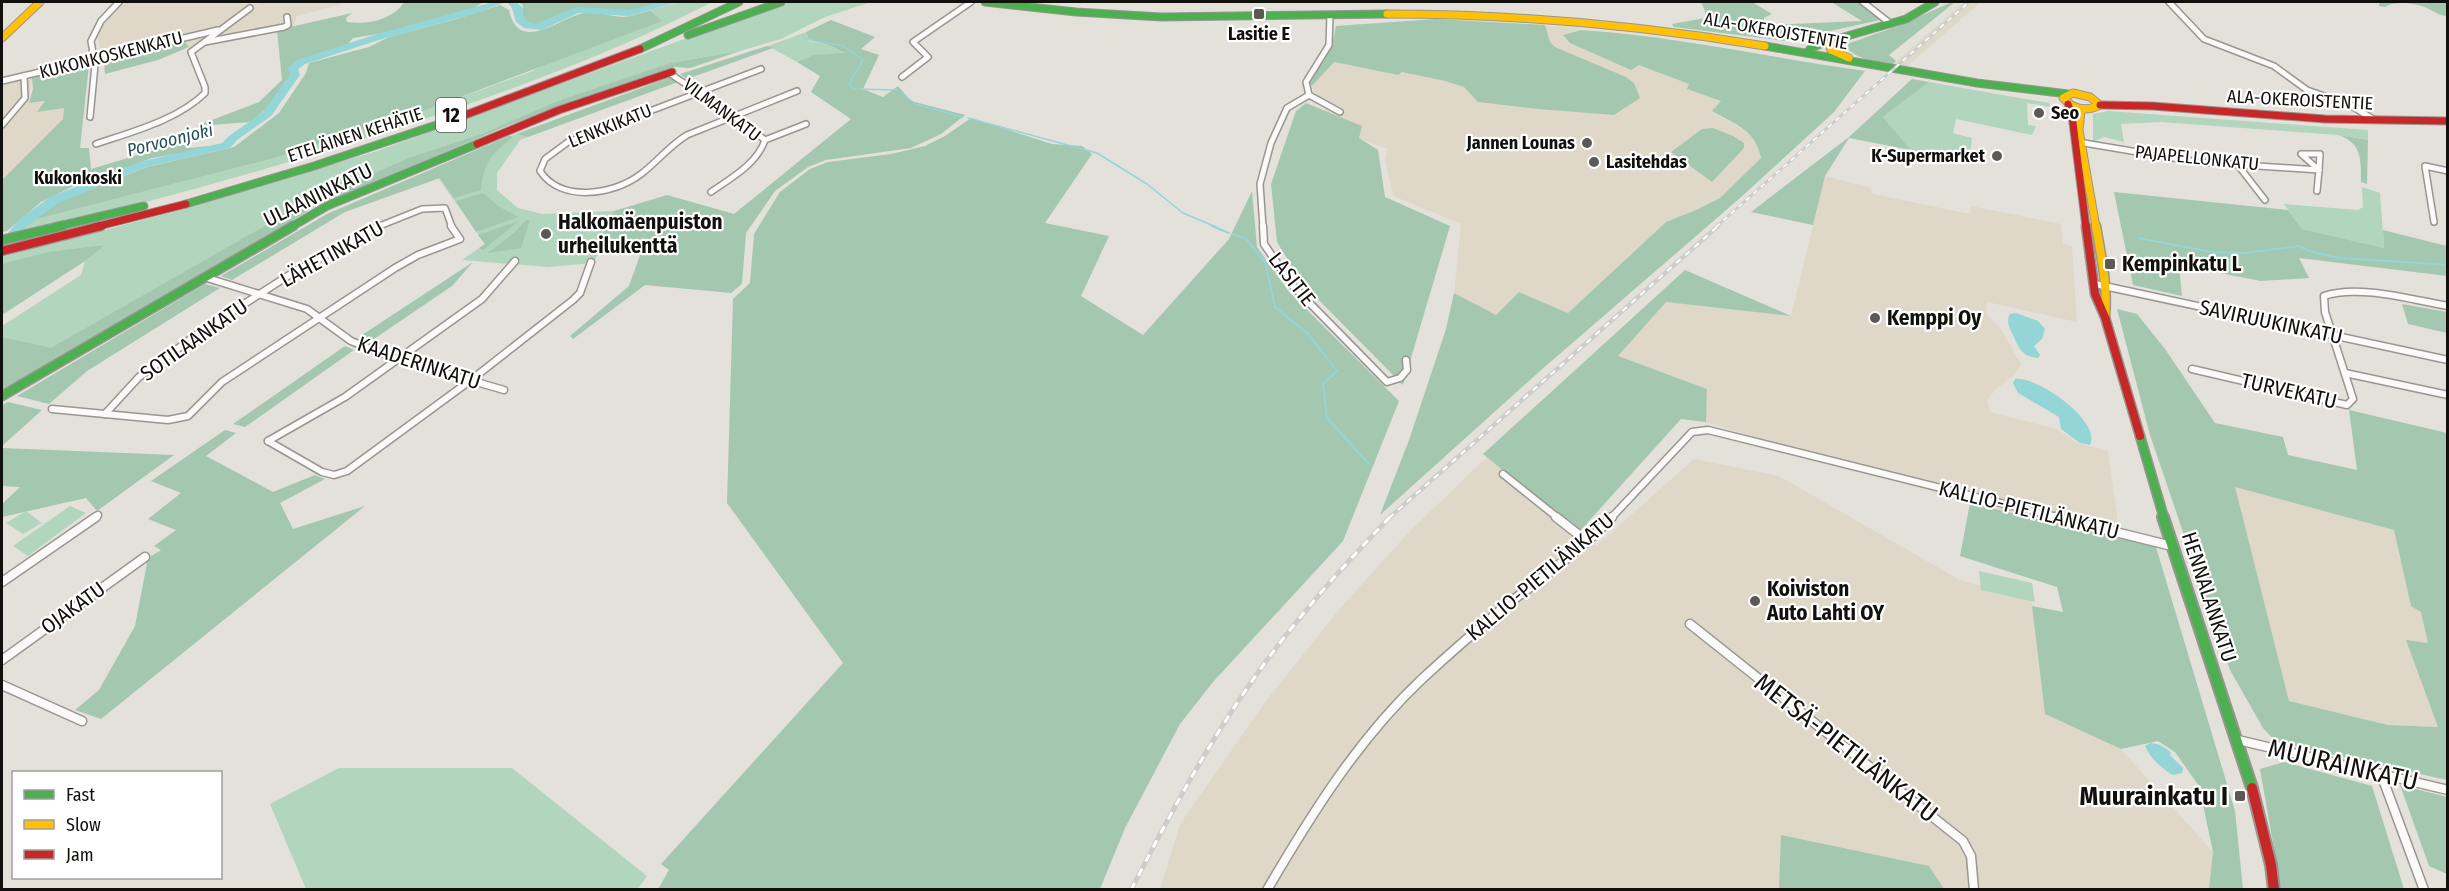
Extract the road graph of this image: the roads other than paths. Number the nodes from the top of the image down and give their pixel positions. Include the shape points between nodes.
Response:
1 (40, 2) edge
2 (119, 2) edge
3 (723, 2) edge
4 (740, 2) edge
5 (781, 2) edge
6 (971, 2) edge
7 (985, 2) edge
8 (1863, 2) edge
9 (1935, 2) edge
10 (2169, 2) edge
11 (250, 8) dead end
12 (1330, 15) junction
13 (287, 17) dead end
14 (1891, 24) junction
15 (221, 29) junction
16 (2, 38) edge
17 (1839, 39) junction
18 (202, 43) junction
19 (1829, 45) junction
20 (1807, 52) junction
21 (1819, 55) junction
22 (95, 59) junction
23 (1868, 64) junction
24 (761, 69) dead end
25 (674, 74) joint
26 (24, 76) junction
27 (902, 77) dead end
28 (2, 81) edge
29 (699, 92) junction
30 (797, 92) dead end
31 (1309, 95) junction
32 (2066, 99) junction
33 (2097, 102) junction
34 (2084, 109) junction
35 (1340, 112) dead end
36 (467, 115) junction
37 (734, 116) junction
38 (90, 117) dead end
39 (2375, 120) junction
40 (2448, 121) edge
41 (806, 124) dead end
42 (2, 125) edge
43 (765, 140) junction
44 (2078, 143) junction
45 (96, 144) dead end
46 (2237, 164) junction
47 (2448, 171) edge
48 (222, 190) junction
49 (2317, 191) dead end
50 (711, 192) dead end
51 (2265, 200) dead end
52 (2434, 222) dead end
53 (2, 242) edge
54 (2, 253) edge
55 (515, 261) dead end
56 (591, 262) dead end
57 (204, 277) junction
58 (2094, 284) junction
59 (2106, 286) junction
60 (262, 294) junction
61 (2448, 306) edge
62 (321, 317) junction
63 (2105, 317) junction
64 (2334, 335) junction
65 (397, 359) junction
66 (1406, 360) dead end
67 (2448, 360) edge
68 (2192, 369) dead end
69 (2345, 373) junction
70 (471, 381) junction
71 (504, 390) dead end
72 (2448, 395) edge
73 (2, 396) edge
74 (52, 409) dead end
75 (104, 415) junction
76 (1503, 474) dead end
77 (98, 515) dead end
78 (1588, 542) junction
79 (2172, 546) junction
80 (145, 557) dead end
81 (2, 582) edge
82 (1690, 624) dead end
83 (2, 660) edge
84 (2, 685) edge
85 (82, 721) dead end
86 (2238, 740) junction
87 (2381, 774) junction
88 (2448, 790) edge
89 (1267, 890) edge
90 (1974, 890) edge
91 (2274, 890) edge
92 (2424, 890) edge

1 - 16 main road
2 - 22 street via 94,32 91,41
3 - 48 main road, ETELÄINEN KEHÄTIE / 12 via 635,44 515,92
4 - 36 main road, ETELÄINEN KEHÄTIE / 12 via 608,62
5 - 36 main road
6 - 27 street via 913,42 928,57
7 - 12 main road, ALA-OKEROISTENTIE via 1131,16
8 - 14 street
9 - 14 main road
10 - 39 street via 2204,39 2274,66 2307,90 2350,105
11 - 15 street
12 - 20 main road, ALA-OKEROISTENTIE via 1454,14 1571,20 1684,32
12 - 31 street via 1331,38 1309,72
13 - 18 street via 288,25 284,27
14 - 17 main road
15 - 18 street
15 - 22 street, KUKONKOSKENKATU
17 - 19 main road
17 - 20 main road
18 - 45 street via 190,55 205,82 205,93 155,124
19 - 21 main road
19 - 23 main road via 1838,55
20 - 21 main road, ALA-OKEROISTENTIE
21 - 23 main road, ALA-OKEROISTENTIE
22 - 26 street, KUKONKOSKENKATU
22 - 38 street
23 - 32 main road, ALA-OKEROISTENTIE
24 - 29 street
25 - 29 street, VILMANKATU
25 - 57 main road, ULAANINKATU via 559,110 327,206
26 - 28 street, KUKONKOSKENKATU
26 - 42 street via 25,98
29 - 37 street, VILMANKATU
29 - 37 street, LENKKIKATU via 558,147 545,159 540,171 543,179 549,186 568,191 616,186 634,180 676,141
30 - 37 street
31 - 35 street
31 - 66 street, LASITIE via 1287,108 1271,143 1260,184 1264,244 1292,285 1387,382 1400,378 1407,370
32 - 33 main road, ALA-OKEROISTENTIE via 2085,95
32 - 34 main road
32 - 44 main road, HENNALANKATU
33 - 34 main road via 2092,110
33 - 39 main road, ALA-OKEROISTENTIE
34 - 44 main road, HENNALANKATU via 2079,120
36 - 48 main road, ETELÄINEN KEHÄTIE / 12 via 349,155
37 - 43 street, VILMANKATU
39 - 40 main road, ALA-OKEROISTENTIE
41 - 43 street
43 - 50 street, VILMANKATU via 757,156
44 - 46 street, PAJAPELLONKATU via 2197,162
44 - 58 main road, HENNALANKATU
44 - 59 main road, HENNALANKATU
46 - 49 street, PAJAPELLONKATU via 2319,170
46 - 51 street
47 - 52 street via 2425,166
48 - 53 main road, ETELÄINEN KEHÄTIE / 12
48 - 54 main road, ETELÄINEN KEHÄTIE / 12
55 - 65 street via 482,299
56 - 70 street via 580,293 573,300
57 - 60 street, KAADERINKATU
57 - 73 main road, ULAANINKATU
58 - 59 street, SAVIRUUKINKATU
58 - 63 main road, HENNALANKATU
59 - 63 main road, HENNALANKATU
59 - 64 street, SAVIRUUKINKATU
60 - 62 street, KAADERINKATU via 289,301
60 - 62 street, LÄHETINKATU via 368,230 437,206 445,208 460,239 407,260
60 - 75 street, SOTILAANKATU via 164,356
61 - 64 street, TURVEKATU via 2335,291 2324,296 2325,312
62 - 65 street, KAADERINKATU via 351,341
62 - 75 street via 222,382 188,416 168,420
63 - 79 main road, HENNALANKATU
64 - 67 street, SAVIRUUKINKATU
64 - 69 street, TURVEKATU
65 - 70 street, KAADERINKATU
65 - 70 street via 345,397 268,441 334,476 379,449
68 - 69 street, TURVEKATU via 2347,405 2353,399
69 - 72 street
70 - 71 street, KAADERINKATU
74 - 75 street
76 - 78 street
77 - 81 street
78 - 79 street, KALLIO-PIETILÄNKATU via 1686,435 1708,430
78 - 89 street, KALLIO-PIETILÄNKATU via 1506,606 1422,679 1388,715 1308,819
79 - 86 main road, HENNALANKATU
80 - 83 street, OJAKATU
82 - 90 street, METSÄ-PIETILÄNKATU via 1963,842 1971,856
84 - 85 street
86 - 87 street, MUURAINKATU
86 - 91 main road, HENNALANKATU via 2258,805
87 - 88 street, MUURAINKATU
87 - 92 street

